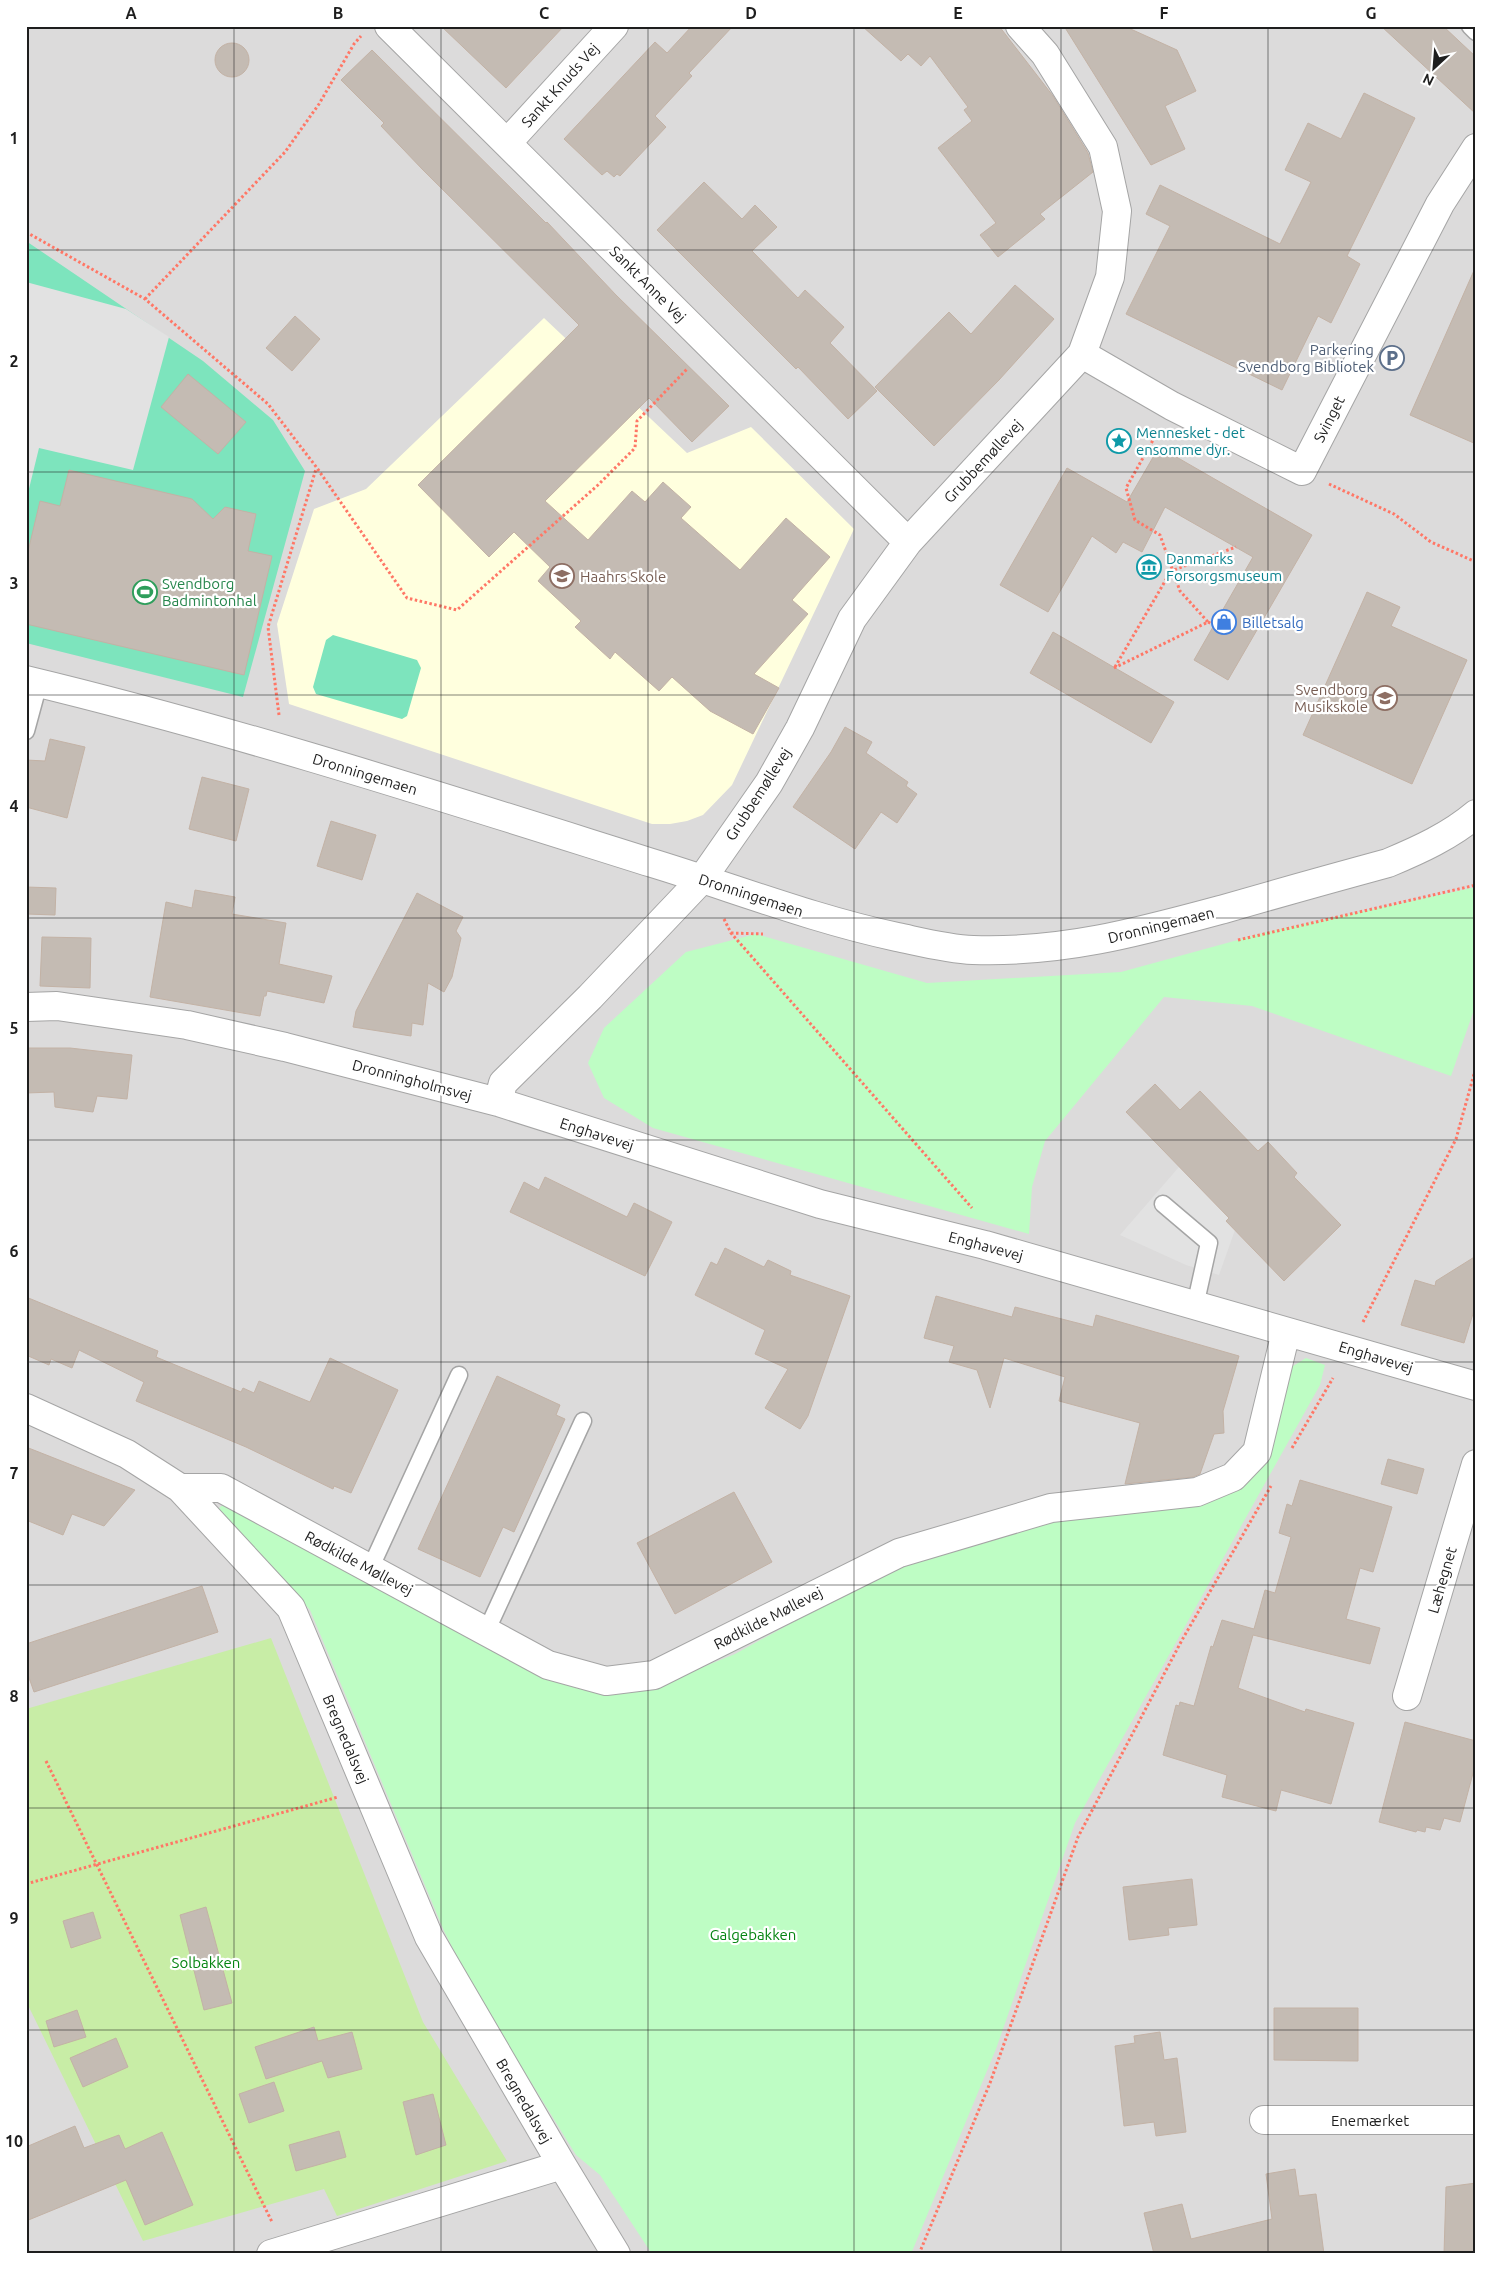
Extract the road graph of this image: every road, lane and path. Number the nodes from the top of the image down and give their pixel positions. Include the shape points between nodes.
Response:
1 (614, 26) edge
2 (1020, 26) edge
3 (1470, 26) edge
4 (377, 29) edge
5 (1476, 32) edge
6 (507, 143) junction
7 (1476, 148) edge
8 (26, 232) edge
9 (146, 300) junction
10 (709, 345) junction
11 (1082, 354) junction
12 (1172, 406) junction
13 (317, 468) junction
14 (1302, 471) junction
15 (908, 542) junction
16 (1236, 547) dead end
17 (1476, 562) edge
18 (1171, 571) junction
19 (1208, 622) junction
20 (1214, 625) dead end
21 (33, 682) edge
22 (26, 731) edge
23 (272, 745) junction
24 (1476, 814) edge
25 (702, 879) junction
26 (26, 1007) edge
27 (1476, 1067) edge
28 (498, 1102) junction
29 (1163, 1204) dead end
30 (985, 1245) junction
31 (1195, 1306) junction
32 (1286, 1332) junction
33 (1350, 1349) junction
34 (459, 1374) dead end
35 (1476, 1386) edge
36 (26, 1408) edge
37 (583, 1421) dead end
38 (1291, 1452) dead end
39 (1476, 1464) edge
40 (1276, 1477) dead end
41 (180, 1488) junction
42 (370, 1569) junction
43 (486, 1632) junction
44 (1407, 1696) dead end
45 (46, 1761) dead end
46 (367, 1789) junction
47 (98, 1865) junction
48 (26, 1884) edge
49 (1264, 2120) dead end
50 (1476, 2120) edge
51 (562, 2165) junction
52 (278, 2252) edge
53 (616, 2254) edge
54 (920, 2254) edge

1 - 6 street, Sankt Knuds Vej
2 - 11 street, Grubbemøllevej via 1045,54 1103,147 1117,211 1110,277
3 - 5 lane
4 - 6 street, Sankt Anne Vej
4 - 9 path via 354,44 319,104 285,152
6 - 10 street, Sankt Anne Vej
7 - 14 street, Svinget via 1440,204
8 - 9 path
9 - 13 path via 268,404
10 - 13 path via 637,421 635,448 457,610 407,598
10 - 15 street, Sankt Anne Vej
11 - 12 street
11 - 15 street, Grubbemøllevej
12 - 14 street
12 - 18 path via 1126,488 1135,520 1160,535
13 - 23 path via 268,626 279,712
14 - 17 path via 1394,514 1431,542
15 - 25 street, Grubbemøllevej via 852,619 800,728 769,783
16 - 18 path
18 - 19 path via 1180,591
18 - 19 path via 1114,668
19 - 20 path
21 - 22 lane
21 - 23 street, Dronningemaen
23 - 25 street, Dronningemaen
24 - 25 street, Dronningemaen via 1425,847 1388,863 1149,930 1073,946 1028,950 970,950 863,930
25 - 28 street via 503,1083
25 - 30 path via 731,933 977,1214
26 - 28 street, Dronningholmsvej via 57,1006 187,1025
27 - 33 path via 1456,1139
28 - 30 street, Enghavevej via 820,1204
29 - 31 lane via 1209,1244
30 - 31 street, Enghavevej
31 - 32 street, Enghavevej
32 - 33 street, Enghavevej
32 - 43 street, Rødkilde Møllevej via 1258,1452 1233,1477 1197,1492 1052,1508 899,1552 654,1675 606,1681 548,1665
33 - 35 street, Enghavevej
33 - 38 path
34 - 42 lane
36 - 41 street, Bregnedalsvej via 127,1454
37 - 43 lane
39 - 44 street, Læhegnet
40 - 54 path via 1182,1640 1078,1837 990,2083
41 - 42 street, Rødkilde Møllevej via 221,1488
41 - 46 street, Bregnedalsvej via 292,1608
42 - 43 street, Rødkilde Møllevej
45 - 47 path
46 - 47 path
46 - 51 street, Bregnedalsvej via 429,1937
47 - 48 path
47 - 52 path
49 - 50 street, Enemærket
51 - 52 street
51 - 53 street, Bregnedalsvej

